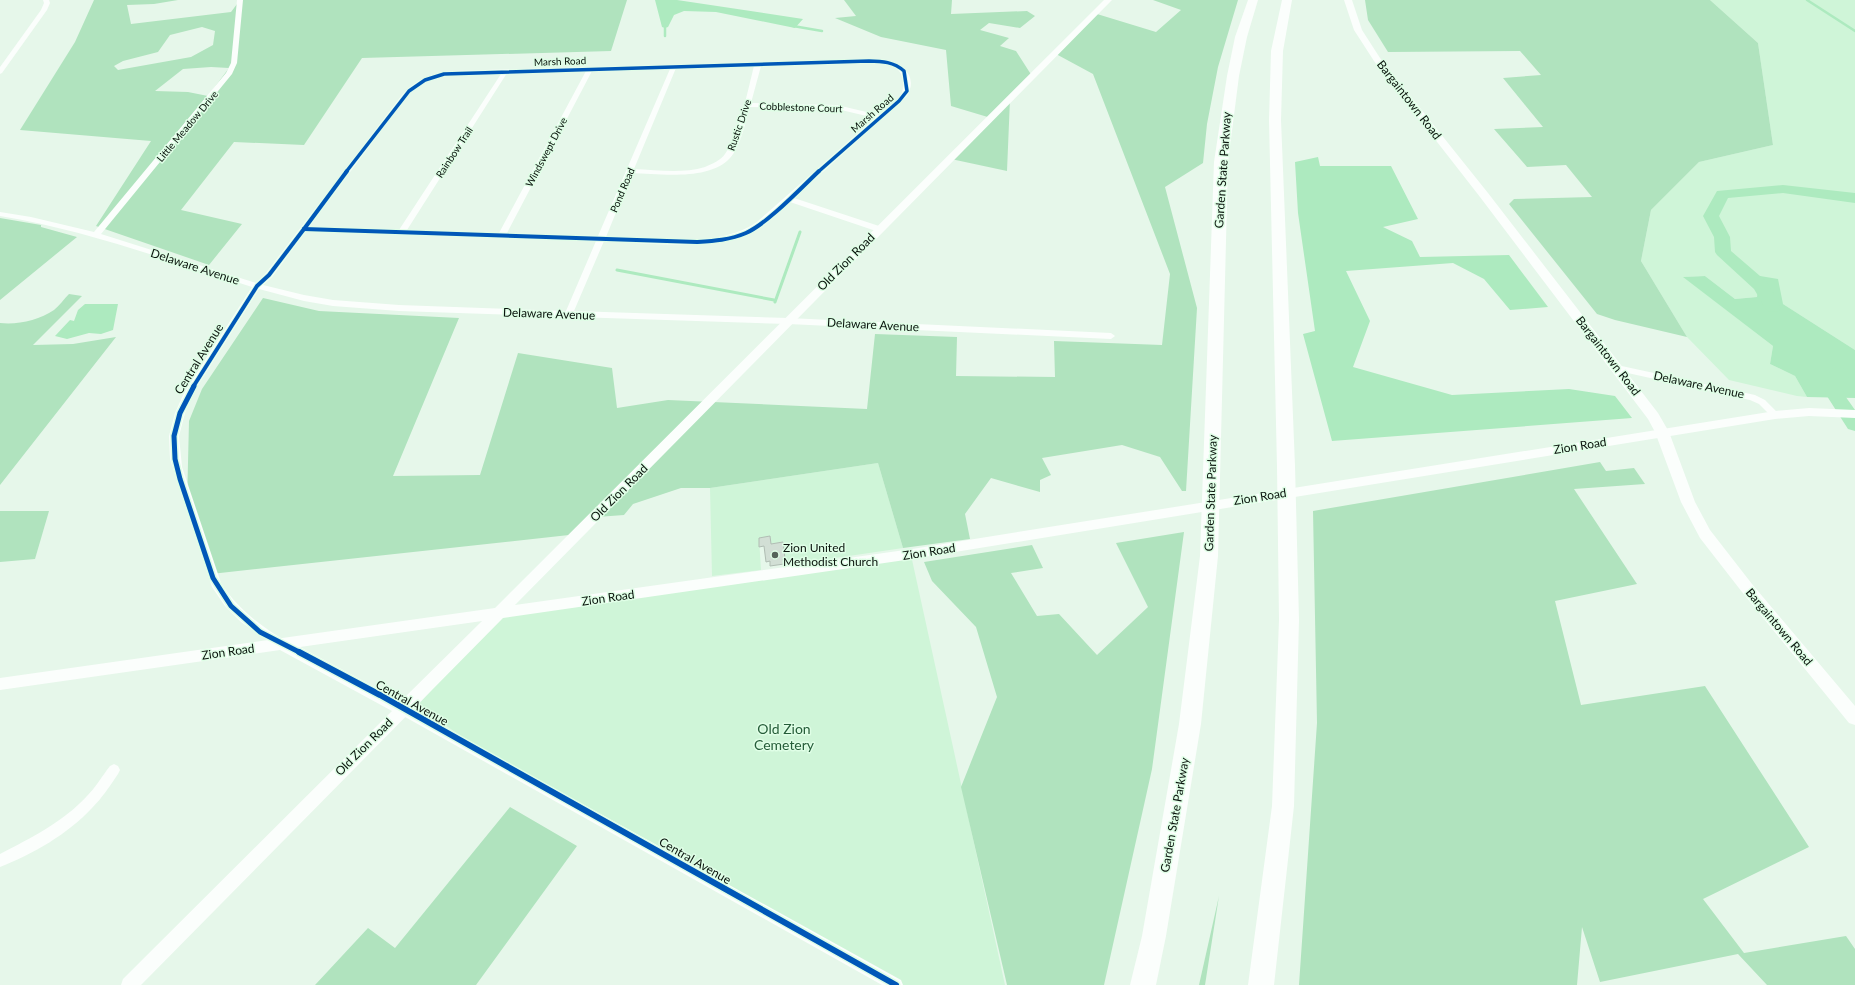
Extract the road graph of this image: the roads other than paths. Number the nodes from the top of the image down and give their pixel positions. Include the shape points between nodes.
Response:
1 (46, 0) edge
2 (240, 0) edge
3 (1108, 0) edge
4 (1253, 0) edge
5 (1287, 0) edge
6 (1348, 0) edge
7 (758, 64) junction
8 (674, 66) junction
9 (590, 69) junction
10 (0, 72) edge
11 (505, 72) junction
12 (747, 104) junction
13 (879, 117) junction
14 (630, 171) junction
15 (789, 199) junction
16 (0, 214) edge
17 (303, 229) junction
18 (879, 229) junction
19 (402, 232) junction
20 (502, 234) junction
21 (96, 235) junction
22 (602, 238) junction
23 (257, 286) junction
24 (569, 314) junction
25 (788, 321) junction
26 (1111, 336) dead end
27 (1617, 368) junction
28 (1854, 414) edge
29 (1775, 415) junction
30 (1662, 432) junction
31 (498, 614) junction
32 (282, 644) junction
33 (0, 684) edge
34 (402, 709) junction
35 (1855, 718) edge
36 (114, 770) dead end
37 (0, 860) edge
38 (129, 985) edge
39 (896, 985) edge
40 (1143, 985) edge
41 (1261, 985) edge

1 - 10 street via 44,10
2 - 21 street, Little Meadow Drive via 234,63 229,74
3 - 18 street, Old Zion Road
4 - 40 highway, Garden State Parkway via 1232,76 1221,162 1209,556 1190,724 1154,936
5 - 41 highway via 1277,51 1274,120 1289,620 1282,806
6 - 27 main road, Bargaintown Road via 1358,30 1377,59
7 - 8 street, Marsh Road
7 - 12 street, Rustic Drive
7 - 13 street, Marsh Road via 869,61 895,65 904,71 907,91
8 - 9 street, Marsh Road
8 - 14 street, Pond Road
9 - 11 street, Marsh Road
9 - 20 street, Windswept Drive
11 - 17 street, Marsh Road via 442,74 412,87
11 - 19 street, Rainbow Trail
12 - 13 street, Cobblestone Court via 837,107
12 - 14 street, Rustic Drive via 733,146 728,156 718,164 696,171
13 - 15 street, Marsh Road
14 - 22 street, Pond Road
15 - 18 street
15 - 22 street, Marsh Road via 749,232 726,240 697,242
16 - 21 street, Delaware Avenue
17 - 19 street, Marsh Road
17 - 23 street, Marsh Road via 269,275
18 - 25 street, Old Zion Road
19 - 20 street, Marsh Road
20 - 22 street, Marsh Road
21 - 23 street, Delaware Avenue
22 - 24 street, Pond Road
23 - 24 street, Delaware Avenue via 304,298 368,306
23 - 32 street, Central Avenue via 185,399 176,424 174,445 175,459 213,578 231,606 253,627
24 - 25 street, Delaware Avenue
25 - 26 street, Delaware Avenue
25 - 31 street, Old Zion Road
27 - 29 street, Delaware Avenue via 1752,397 1762,402
27 - 30 main road, Bargaintown Road
28 - 29 street, Zion Road
29 - 30 street, Zion Road
30 - 31 street, Zion Road via 920,553
30 - 35 main road, Bargaintown Road via 1688,502 1705,534
31 - 32 street, Zion Road
31 - 34 street, Old Zion Road
32 - 33 street, Zion Road
32 - 34 street, Central Avenue
34 - 38 street, Old Zion Road
34 - 39 street, Central Avenue
36 - 37 street via 89,804 73,818 48,835

